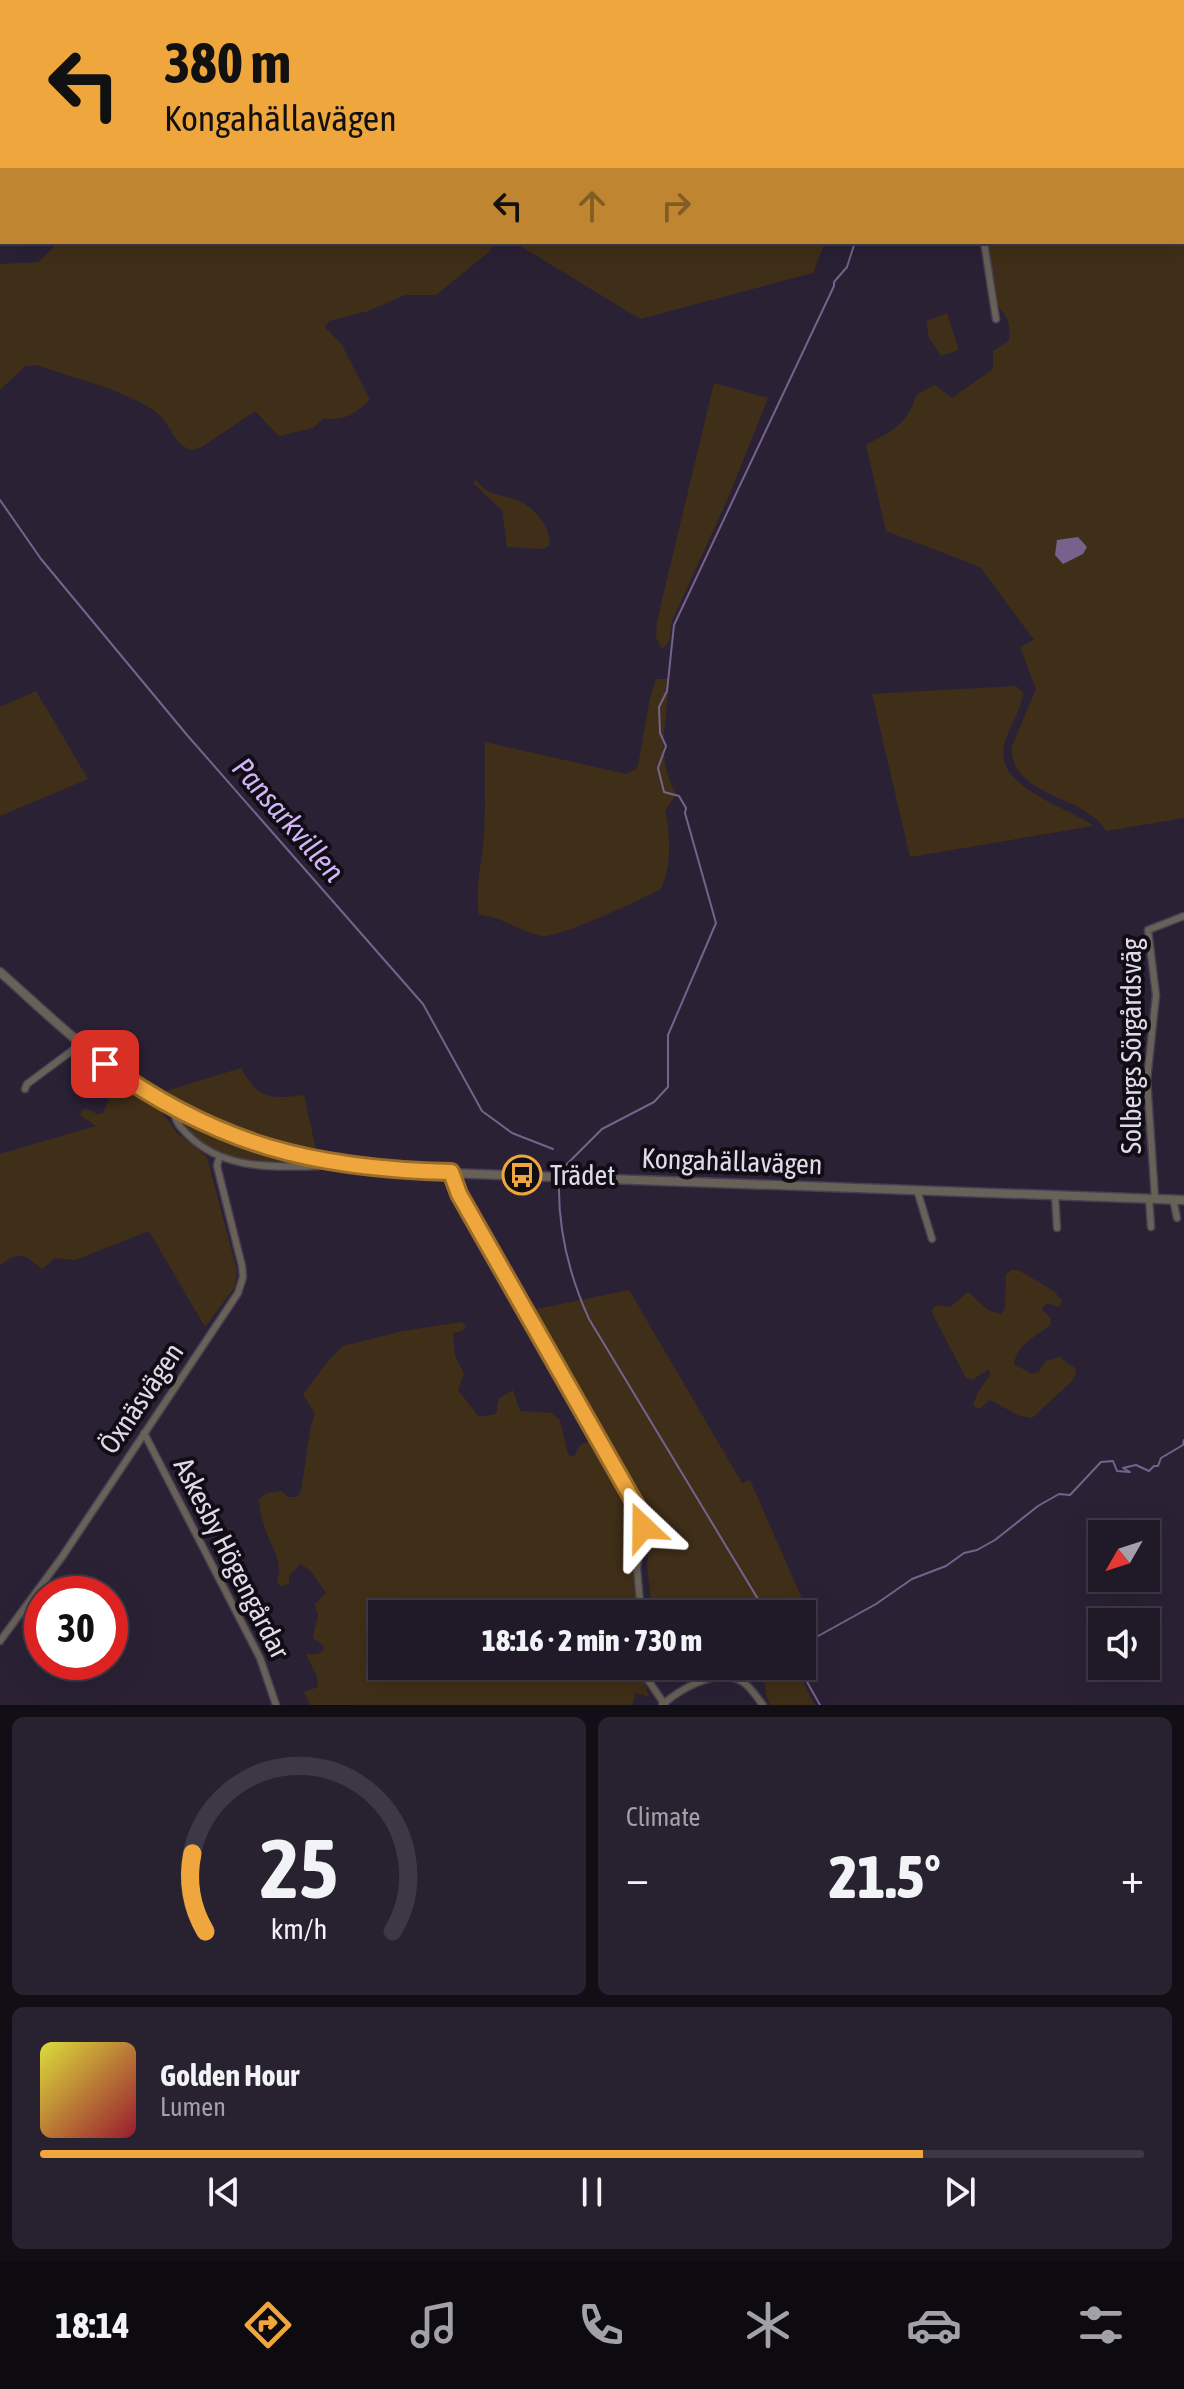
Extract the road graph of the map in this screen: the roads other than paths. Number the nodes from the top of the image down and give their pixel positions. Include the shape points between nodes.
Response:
1 (984, 244) edge
2 (996, 319) dead end
3 (1184, 916) edge
4 (0, 972) edge
5 (81, 1044) junction
6 (25, 1089) dead end
7 (175, 1108) junction
8 (219, 1158) junction
9 (321, 1162) junction
10 (451, 1172) junction
11 (917, 1190) junction
12 (1055, 1195) junction
13 (1152, 1198) junction
14 (1173, 1199) junction
15 (1184, 1200) edge
16 (1177, 1218) dead end
17 (1151, 1227) dead end
18 (1057, 1228) dead end
19 (932, 1239) dead end
20 (144, 1433) junction
21 (640, 1600) edge
22 (0, 1641) edge
23 (649, 1680) edge
24 (664, 1704) edge
25 (276, 1705) edge
26 (763, 1705) edge

1 - 2 street
3 - 13 street, Solbergs Sörgårdsväg via 1148,930 1156,995 1147,1080
4 - 5 street, Kongahällavägen
5 - 6 street
5 - 7 street, Kongahällavägen
7 - 8 street via 177,1123
7 - 9 street, Kongahällavägen via 249,1142
8 - 9 street via 272,1166
8 - 20 street, Öxnäsvägen via 242,1266 241,1286
9 - 10 street, Kongahällavägen
10 - 11 street, Kongahällavägen
10 - 21 street via 637,1507 643,1527 637,1558
11 - 12 street, Kongahällavägen
11 - 19 street
12 - 13 street, Kongahällavägen
12 - 18 street
13 - 14 street, Kongahällavägen
13 - 17 street
14 - 15 street, Kongahällavägen
14 - 16 street
20 - 22 street, Öxnäsvägen
20 - 25 street, Askesby Högengårdar via 265,1668
23 - 24 street
24 - 26 street via 703,1681 733,1677

